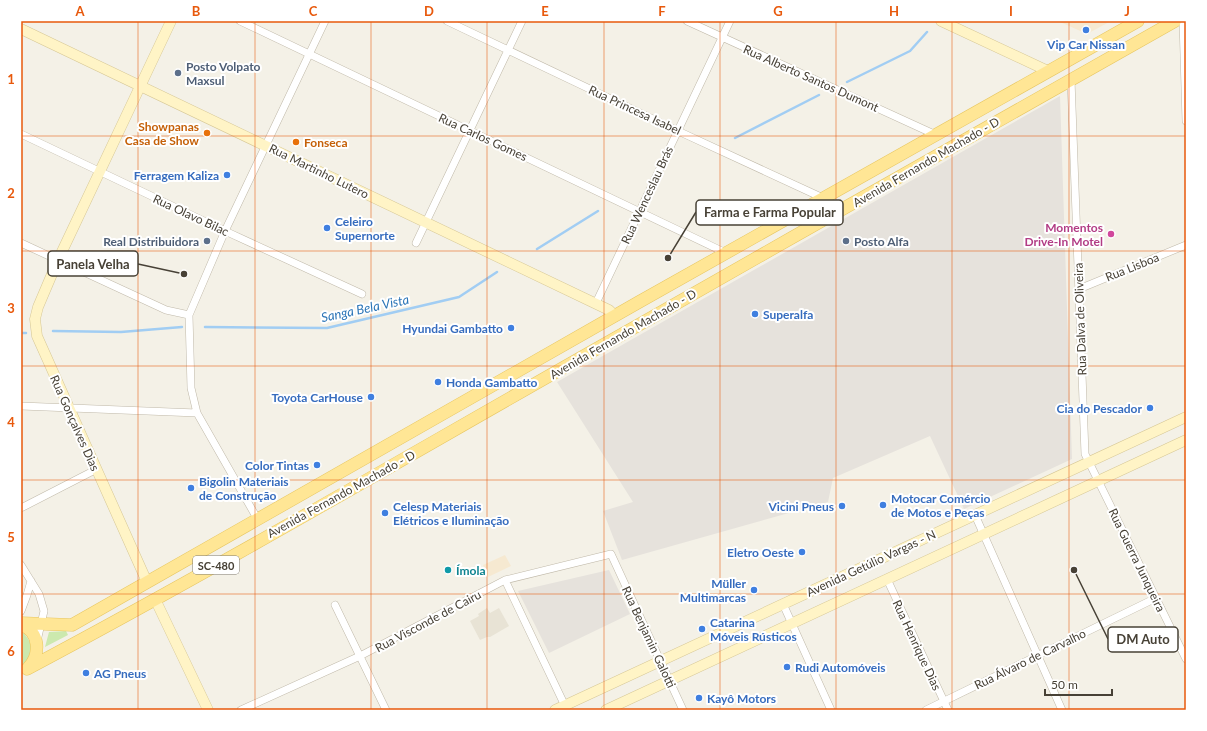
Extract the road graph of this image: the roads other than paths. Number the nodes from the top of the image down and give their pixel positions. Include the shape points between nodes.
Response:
1 (171, 21) edge
2 (240, 21) edge
3 (325, 21) edge
4 (447, 21) edge
5 (522, 21) edge
6 (687, 21) edge
7 (730, 21) edge
8 (941, 21) edge
9 (1138, 21) edge
10 (1175, 21) edge
11 (1182, 21) edge
12 (21, 29) edge
13 (722, 38) junction
14 (508, 50) junction
15 (309, 54) junction
16 (1048, 71) junction
17 (1071, 80) junction
18 (140, 86) junction
19 (1186, 121) edge
20 (470, 131) junction
21 (678, 131) junction
22 (21, 134) edge
23 (936, 135) junction
24 (266, 146) junction
25 (99, 172) junction
26 (823, 198) junction
27 (639, 211) junction
28 (426, 222) junction
29 (782, 222) junction
30 (225, 231) junction
31 (21, 243) edge
32 (416, 243) dead end
33 (1186, 245) edge
34 (726, 253) junction
35 (760, 256) junction
36 (58, 260) junction
37 (1079, 289) junction
38 (362, 294) dead end
39 (596, 303) junction
40 (189, 315) junction
41 (615, 316) junction
42 (626, 332) junction
43 (500, 382) junction
44 (508, 400) junction
45 (21, 406) edge
46 (68, 408) junction
47 (197, 413) junction
48 (1186, 417) edge
49 (1186, 440) edge
50 (1089, 462) junction
51 (97, 469) junction
52 (1098, 481) junction
53 (21, 508) edge
54 (975, 515) junction
55 (258, 520) junction
56 (984, 534) junction
57 (267, 536) junction
58 (615, 564) joint
59 (21, 565) edge
60 (887, 579) junction
61 (505, 580) junction
62 (31, 581) junction
63 (148, 582) junction
64 (1156, 598) junction
65 (156, 599) junction
66 (783, 604) junction
67 (335, 605) dead end
68 (21, 611) edge
69 (21, 624) edge
70 (42, 624) junction
71 (792, 624) junction
72 (37, 642) junction
73 (360, 656) junction
74 (1037, 656) junction
75 (1186, 659) edge
76 (660, 661) junction
77 (24, 670) edge
78 (669, 681) junction
79 (944, 702) junction
80 (562, 709) edge
81 (208, 710) edge
82 (241, 710) edge
83 (386, 710) edge
84 (606, 710) edge
85 (683, 710) edge
86 (831, 710) edge
87 (926, 710) edge
88 (948, 710) edge
89 (1062, 710) edge

1 - 18 street, Rua Gonçalves Dias
2 - 15 street, Rua Carlos Gomes
3 - 15 street
4 - 14 street, Rua Princesa Isabel
5 - 14 street
6 - 13 street, Rua Alberto Santos Dumont
7 - 13 street, Rua Wenceslau Brás
8 - 16 street
9 - 16 main road, Avenida Fernando Machado - D
10 - 17 main road, Avenida Fernando Machado - D
11 - 19 street
12 - 18 street, Rua Martinho Lutero
13 - 21 street, Rua Wenceslau Brás
13 - 23 street, Rua Alberto Santos Dumont
14 - 20 street
14 - 21 street, Rua Princesa Isabel
15 - 20 street, Rua Carlos Gomes
15 - 24 street
16 - 23 main road, Avenida Fernando Machado - D
17 - 35 main road, Avenida Fernando Machado - D
17 - 37 street, Rua Dalva de Oliveira
18 - 24 street, Rua Martinho Lutero
18 - 25 street, Rua Gonçalves Dias
20 - 27 street, Rua Carlos Gomes
20 - 28 street
21 - 26 street, Rua Princesa Isabel
21 - 27 street, Rua Wenceslau Brás
22 - 25 street, Rua Olavo Bilac
23 - 26 main road, Avenida Fernando Machado - D
24 - 28 street, Rua Martinho Lutero
24 - 30 street
25 - 30 street, Rua Olavo Bilac
25 - 36 street, Rua Gonçalves Dias
26 - 29 main road, Avenida Fernando Machado - D
27 - 34 street, Rua Carlos Gomes
27 - 39 street, Rua Wenceslau Brás
28 - 32 street
28 - 39 street, Rua Martinho Lutero
29 - 34 main road, Avenida Fernando Machado - D
29 - 35 main road via 758,245
30 - 38 street, Rua Olavo Bilac
30 - 40 street
31 - 36 street
33 - 37 street, Rua Lisboa
34 - 41 main road, Avenida Fernando Machado - D
35 - 42 main road, Avenida Fernando Machado - D
36 - 40 street via 166,310
36 - 46 street, Rua Gonçalves Dias via 35,319 37,336
37 - 50 street, Rua Dalva de Oliveira via 1085,454
39 - 41 street, Rua Martinho Lutero
40 - 47 street via 191,388
41 - 42 main road
41 - 43 main road, Avenida Fernando Machado - D
42 - 44 main road, Avenida Fernando Machado - D
43 - 44 main road
43 - 55 main road, Avenida Fernando Machado - D
44 - 57 main road, Avenida Fernando Machado - D / SC-480
45 - 46 street
46 - 47 street
46 - 51 street, Rua Gonçalves Dias
47 - 55 street
48 - 50 street, Avenida Getúlio Vargas - N
49 - 52 street, Avenida Getúlio Vargas - N
50 - 52 street, Rua Guerra Junqueira
50 - 54 street, Avenida Getúlio Vargas - N
51 - 53 street
51 - 63 street, Rua Gonçalves Dias
52 - 56 street, Avenida Getúlio Vargas - N
52 - 64 street, Rua Guerra Junqueira
54 - 56 street
54 - 66 street, Avenida Getúlio Vargas - N
55 - 57 main road
55 - 63 main road, Avenida Fernando Machado - D
56 - 60 street, Avenida Getúlio Vargas - N
56 - 74 street
57 - 65 main road, Avenida Fernando Machado - D / SC-480
58 - 61 street, Rua Visconde de Cairu via 611,554
58 - 76 street, Rua Benjamin Galotti
59 - 62 street
60 - 71 street, Avenida Getúlio Vargas - N
60 - 79 street, Rua Henrique Dias
61 - 73 street, Rua Visconde de Cairu
61 - 80 street
62 - 68 street
62 - 70 street via 39,594 44,611
63 - 70 main road, Avenida Fernando Machado - D via 72,625
64 - 74 street, Rua Álvaro de Carvalho
64 - 75 street, Rua Guerra Junqueira
65 - 77 main road, Avenida Fernando Machado - D / SC-480
65 - 81 street
66 - 71 street
66 - 76 street, Avenida Getúlio Vargas - N
67 - 73 street
69 - 70 main road, Avenida Fernando Machado - D
69 - 72 main road via 32,633
70 - 72 street
71 - 78 street, Avenida Getúlio Vargas - N
71 - 86 street
72 - 77 main road via 36,657
73 - 82 street, Rua Visconde de Cairu
73 - 83 street
74 - 79 street, Rua Álvaro de Carvalho
74 - 89 street
76 - 78 street, Rua Benjamin Galotti
76 - 80 street, Avenida Getúlio Vargas - N
78 - 84 street, Avenida Getúlio Vargas - N
78 - 85 street, Rua Benjamin Galotti
79 - 87 street, Rua Álvaro de Carvalho
79 - 88 street, Rua Henrique Dias

